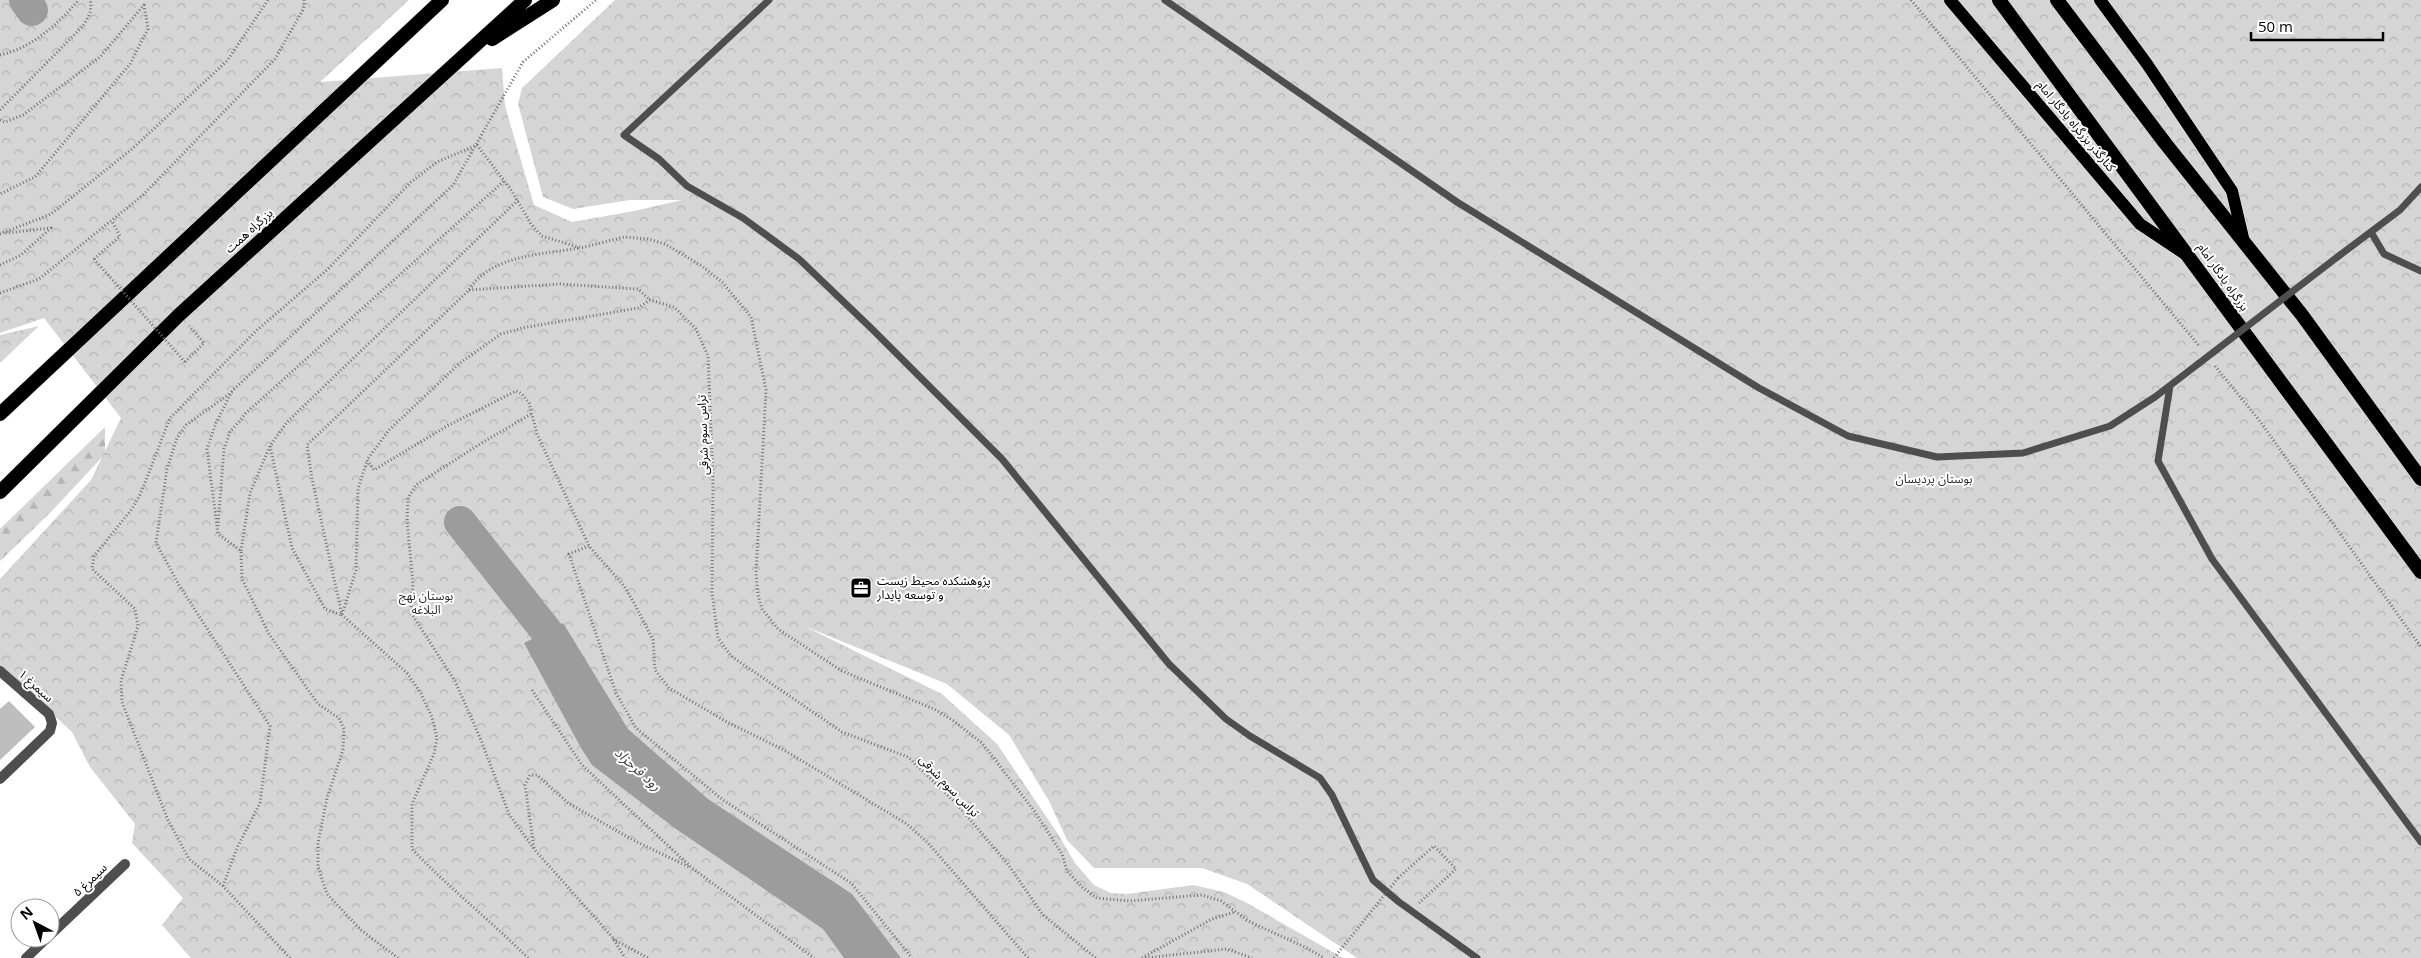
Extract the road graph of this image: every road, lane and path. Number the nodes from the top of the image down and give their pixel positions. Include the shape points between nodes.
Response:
1 (79, 0) edge
2 (90, 0) edge
3 (142, 0) edge
4 (268, 0) edge
5 (304, 0) edge
6 (442, 0) edge
7 (525, 0) edge
8 (553, 0) edge
9 (596, 0) edge
10 (769, 0) edge
11 (1165, 0) edge
12 (1911, 0) edge
13 (1950, 0) edge
14 (1999, 0) edge
15 (2057, 0) edge
16 (2100, 0) edge
17 (144, 5) junction
18 (0, 55) edge
19 (459, 60) junction
20 (0, 110) edge
21 (0, 120) edge
22 (477, 145) junction
23 (504, 181) junction
24 (2421, 187) edge
25 (0, 194) edge
26 (518, 200) junction
27 (112, 220) junction
28 (2371, 232) junction
29 (0, 234) edge
30 (2244, 242) junction
31 (581, 248) junction
32 (2191, 258) junction
33 (0, 265) edge
34 (2421, 271) edge
35 (469, 290) junction
36 (0, 293) edge
37 (650, 300) junction
38 (179, 315) junction
39 (2204, 353) dead end
40 (2210, 360) dead end
41 (2170, 386) junction
42 (232, 391) junction
43 (0, 414) edge
44 (531, 414) junction
45 (270, 446) junction
46 (367, 460) junction
47 (2421, 479) edge
48 (0, 492) edge
49 (218, 534) junction
50 (590, 546) junction
51 (241, 551) junction
52 (2421, 572) edge
53 (342, 615) junction
54 (2421, 647) edge
55 (0, 671) edge
56 (532, 690) dead end
57 (0, 779) edge
58 (2421, 842) edge
59 (534, 849) junction
60 (124, 864) dead end
61 (692, 868) junction
62 (223, 886) junction
63 (1410, 911) junction
64 (1247, 920) junction
65 (60, 925) edge
66 (613, 938) junction
67 (36, 948) edge
68 (26, 958) edge
69 (290, 958) edge
70 (398, 958) edge
71 (528, 958) edge
72 (625, 958) edge
73 (648, 958) edge
74 (814, 958) edge
75 (912, 958) edge
76 (1028, 958) edge
77 (1096, 958) edge
78 (1143, 958) edge
79 (1252, 958) edge
80 (1324, 958) edge
81 (1334, 958) edge
82 (1476, 958) edge

1 - 18 path via 54,27 27,45
2 - 20 path via 92,6 83,26
3 - 17 path
4 - 29 path via 227,61 132,149 51,214
5 - 27 path via 304,8 276,59 143,195
6 - 43 highway
7 - 19 highway, بزرگراه همت
8 - 19 highway
9 - 22 path via 523,62
10 - 63 lane via 624,135 659,160 687,186 743,218 799,259 871,328 1002,459 1169,664 1226,719 1320,778 1332,795 1373,880
11 - 41 lane via 1457,202 1759,388 1848,436 1937,456 2023,453 2110,426
12 - 39 path
13 - 32 main road, کنارگذر بزرگراه یادگار امام via 2140,224
14 - 32 highway, بزرگراه یادگار امام
15 - 30 highway
16 - 30 main road via 2232,191
17 - 21 path via 100,57 24,115 5,122
17 - 25 path via 148,29 130,64 35,176
19 - 38 highway, بزرگراه همت
22 - 23 path
22 - 42 path via 453,185
22 - 62 path via 437,162 411,182 328,270 257,330 170,418 132,509 94,556 92,568 136,609 138,626 121,680 122,702 167,818 189,859
23 - 26 path
23 - 49 path via 246,413 230,432 224,449
24 - 28 lane via 2400,210
26 - 31 path via 542,236
26 - 45 path via 309,399
27 - 36 path via 39,279
27 - 38 path, bridge via 120,236 94,259 185,362 204,343
28 - 34 lane via 2384,254
28 - 41 lane, bridge
29 - 33 path via 51,228 21,254
30 - 47 highway via 2302,315
31 - 35 path via 510,260 475,280
31 - 64 path via 624,237 665,244 702,266 722,283 751,317 766,390 756,573 762,609 778,628 842,671 934,709 982,743 1035,812 1062,854 1067,871 1097,898 1129,901 1202,895 1221,900
32 - 52 highway, بزرگراه یادگار امام
35 - 37 path, تراس سوم شرقی via 560,284 638,289
35 - 53 path via 307,445
37 - 46 path via 638,308 501,334 460,363 389,430
37 - 77 path, تراس سوم شرقی via 674,308 696,329 708,356 713,479 712,593 718,638 731,656 842,732 908,757 956,803 1007,863 1043,915
38 - 48 highway, بزرگراه همت
40 - 54 path via 2259,420
41 - 58 lane via 2158,461 2212,560
42 - 49 path via 207,449
42 - 62 path via 186,424 177,438 167,469 156,543 179,585 270,726 260,803 237,848
44 - 46 path via 529,403 516,391 447,426 374,470
44 - 50 path via 537,434
44 - 59 path via 416,485 408,498 408,545 413,583 411,613 455,681 509,814
45 - 51 path via 250,493
45 - 53 path via 292,548 325,608
46 - 53 path via 358,489 356,570
49 - 51 path
50 - 75 path via 569,554 616,693 636,728 724,800 851,884
50 - 76 path via 634,603 653,640 655,670 669,688 784,750 907,824 928,843
51 - 70 path via 242,579 269,634 318,704 339,718 344,729 343,750 327,798 318,843 318,867 327,894 361,930
53 - 71 path via 407,673 432,717 437,738 434,754 412,804 412,849
55 - 57 street, سیمرغ ۱ via 49,714 52,723 50,731
56 - 61 path via 582,765
59 - 61 path via 525,785 530,775 538,775 568,803 633,840
59 - 66 path
60 - 65 street, سیمرغ ۵
61 - 74 path
62 - 69 path
63 - 81 path, bridge via 1456,870 1434,846 1398,878
63 - 82 lane
64 - 78 path via 1235,911 1212,919
64 - 80 path
66 - 72 path
66 - 73 path
67 - 68 street
78 - 79 path via 1227,949

